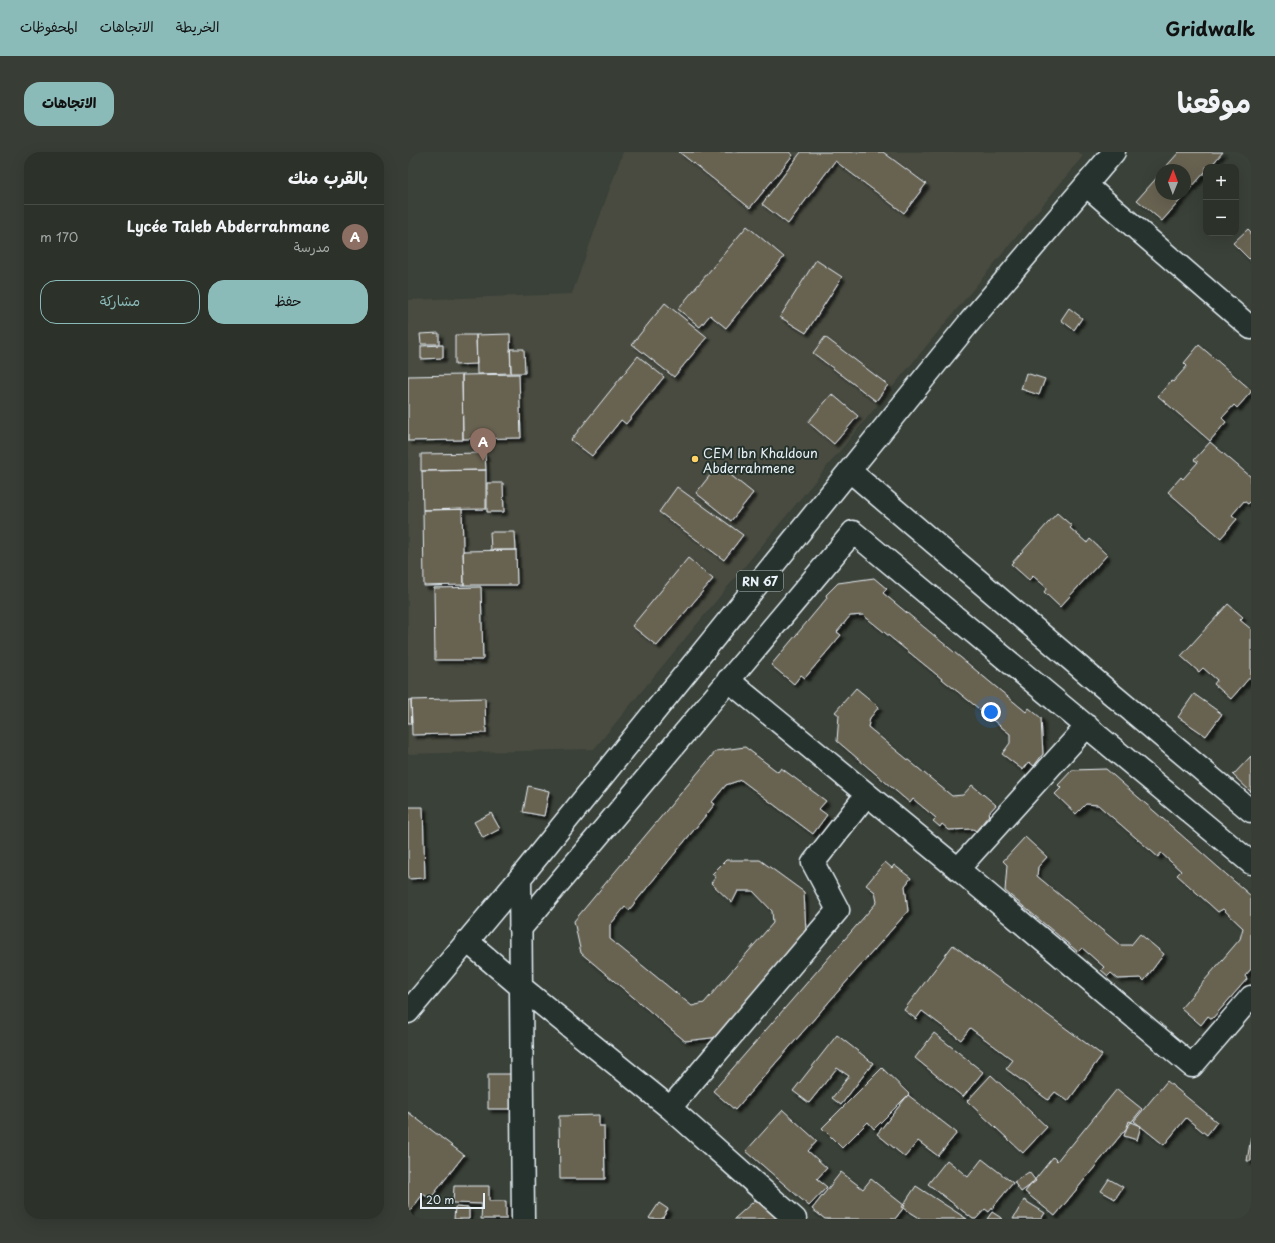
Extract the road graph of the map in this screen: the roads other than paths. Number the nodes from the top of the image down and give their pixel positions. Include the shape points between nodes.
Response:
1 (1114, 152) edge
2 (1086, 185) junction
3 (1251, 328) edge
4 (850, 470) junction
5 (728, 680) junction
6 (1087, 726) junction
7 (867, 794) junction
8 (1251, 811) edge
9 (1251, 863) edge
10 (958, 870) junction
11 (520, 878) junction
12 (520, 929) junction
13 (467, 941) junction
14 (521, 988) junction
15 (1251, 997) edge
16 (408, 1012) edge
17 (670, 1108) junction
18 (523, 1219) edge
19 (795, 1219) edge

1 - 2 street, RN 67
2 - 3 street
2 - 4 street, RN 67 via 968,324
4 - 8 street
4 - 11 street, RN 67
5 - 6 street via 853,532
5 - 7 street
5 - 12 street
6 - 9 street
6 - 10 street
7 - 10 street
7 - 17 street via 813,863 838,910
10 - 15 street via 1192,1066
11 - 12 street
11 - 13 street, RN 67
12 - 14 street
13 - 14 street
13 - 16 street, RN 67
14 - 17 street
14 - 18 street
17 - 19 street

